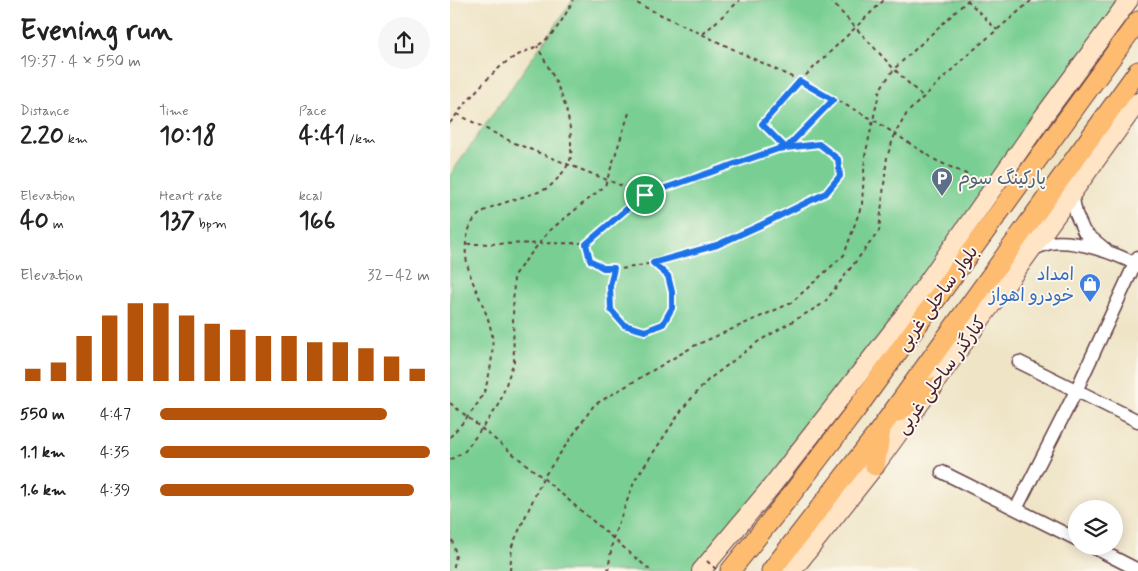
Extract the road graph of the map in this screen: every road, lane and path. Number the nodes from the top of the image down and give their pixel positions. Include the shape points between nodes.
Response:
1 (573, 0) edge
2 (630, 0) edge
3 (740, 0) edge
4 (830, 0) edge
5 (884, 0) edge
6 (967, 0) edge
7 (1032, 0) edge
8 (1129, 0) edge
9 (1138, 21) edge
10 (856, 28) junction
11 (997, 30) junction
12 (702, 35) junction
13 (537, 46) junction
14 (894, 68) junction
15 (1138, 71) edge
16 (800, 81) junction
17 (923, 97) junction
18 (833, 100) junction
19 (1138, 102) edge
20 (630, 113) dead end
21 (457, 114) junction
22 (872, 119) junction
23 (450, 123) edge
24 (895, 134) junction
25 (786, 148) junction
26 (567, 165) junction
27 (607, 180) junction
28 (994, 187) junction
29 (1072, 194) junction
30 (645, 195) junction
31 (539, 243) junction
32 (466, 244) junction
33 (586, 244) junction
34 (1031, 250) junction
35 (1110, 253) junction
36 (1137, 262) edge
37 (653, 263) junction
38 (614, 268) junction
39 (1019, 362) dead end
40 (933, 387) junction
41 (1076, 390) junction
42 (450, 403) edge
43 (467, 417) junction
44 (1138, 422) edge
45 (883, 424) junction
46 (482, 429) junction
47 (450, 437) edge
48 (450, 460) edge
49 (875, 466) junction
50 (942, 472) dead end
51 (543, 478) junction
52 (1016, 509) junction
53 (450, 532) edge
54 (1068, 535) edge
55 (613, 538) junction
56 (1109, 555) edge
57 (704, 566) edge
58 (1138, 570) edge
59 (453, 571) edge
60 (510, 571) edge
61 (608, 571) edge
62 (651, 571) edge
63 (718, 571) edge
64 (730, 571) edge
65 (771, 571) edge
66 (792, 571) edge

1 - 13 path via 561,24
2 - 12 path
3 - 12 path
4 - 10 path
5 - 10 path
6 - 11 path
6 - 14 path
7 - 11 path
8 - 28 street
9 - 64 main road, بلوار ساحلی غربی via 855,411
10 - 14 path
10 - 16 path
11 - 17 path
12 - 16 path
13 - 21 path via 506,63 481,85
13 - 26 path via 560,87 566,110 571,138 571,160
14 - 17 path
14 - 22 path via 880,89
15 - 45 main road, بلوار ساحلی غربی
16 - 18 path
16 - 25 path via 762,124
17 - 24 path via 907,113
18 - 22 path
18 - 25 path
19 - 29 street, کنارگذر ساحلی غربی
20 - 27 path
21 - 23 path
21 - 26 path
22 - 24 path
22 - 51 path via 865,156 862,204 844,255 791,304 694,346 594,405
24 - 28 path via 937,161
24 - 55 path via 886,157 879,232 824,303 759,341 708,380 683,408 635,480
25 - 30 path
25 - 37 path via 819,144 838,159 840,176 826,193 761,225 717,245
26 - 27 path
26 - 32 path via 548,188 481,212 470,226
27 - 30 path
27 - 31 path via 605,186 549,231
28 - 57 street via 892,332 771,487
29 - 34 street, کنارگذر ساحلی غربی
29 - 35 street via 1084,232
30 - 33 path
31 - 32 path
31 - 33 path
31 - 46 path via 514,275 514,360 499,405
32 - 43 path via 469,272 492,335 484,393
33 - 38 path via 590,260 603,268
34 - 35 street via 1050,243 1069,243
34 - 40 street, کنارگذر ساحلی غربی
35 - 36 street
36 - 41 street
37 - 38 path
37 - 38 path via 668,276 672,308 663,324 645,331 624,325 611,310 610,286
39 - 41 street
40 - 45 main road
40 - 49 street, کنارگذر ساحلی غربی
41 - 44 street
41 - 52 street
42 - 43 path
43 - 46 path
43 - 47 path
45 - 49 main road
45 - 65 main road, بلوار ساحلی غربی
46 - 48 path via 465,451
46 - 51 path
49 - 66 street, کنارگذر ساحلی غربی
50 - 52 street
51 - 55 path
51 - 60 path via 512,546
52 - 54 street
53 - 59 path via 456,555
55 - 61 path
55 - 62 path
56 - 58 street
57 - 63 path, bridge

